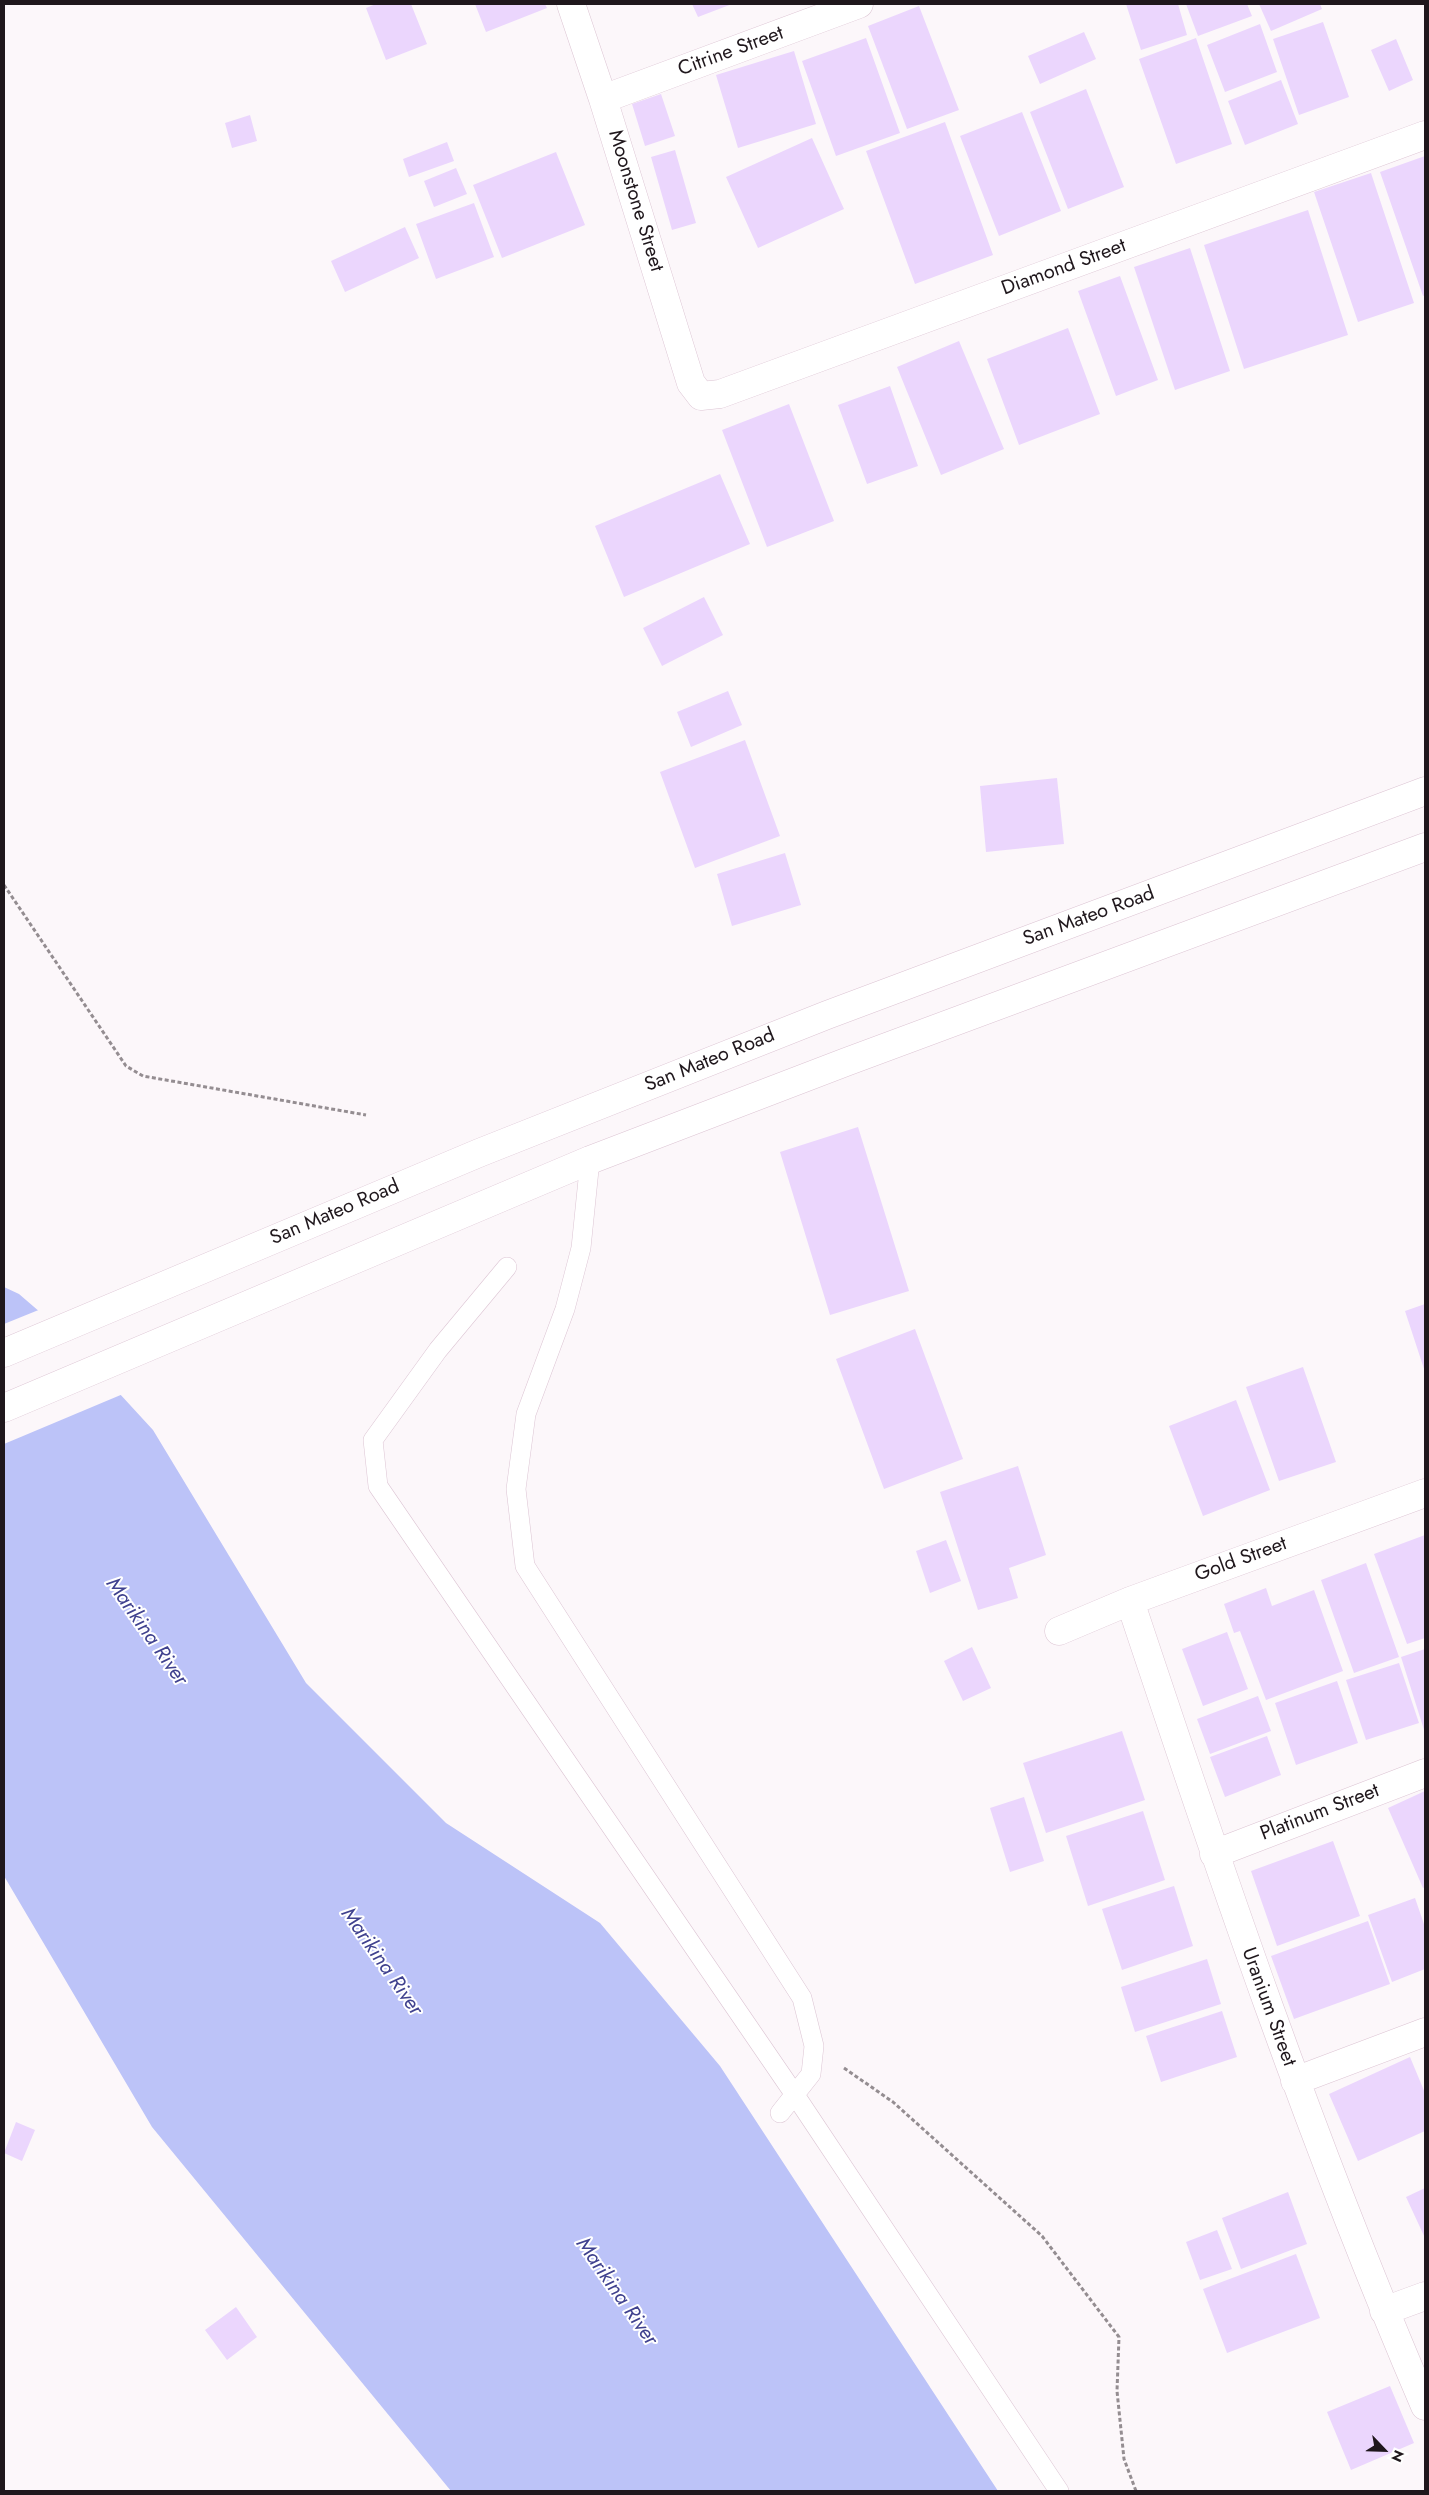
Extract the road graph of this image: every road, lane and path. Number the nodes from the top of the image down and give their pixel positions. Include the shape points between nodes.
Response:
1 (572, 4) edge
2 (859, 4) edge
3 (604, 99) junction
4 (1425, 135) edge
5 (702, 396) joint
6 (1425, 791) edge
7 (1425, 847) edge
8 (4, 885) edge
9 (366, 1115) dead end
10 (590, 1160) junction
11 (507, 1267) dead end
12 (4, 1353) edge
13 (4, 1408) edge
14 (1425, 1493) edge
15 (1130, 1601) junction
16 (1058, 1631) dead end
17 (1425, 1773) edge
18 (1214, 1854) junction
19 (1425, 2032) edge
20 (814, 2046) junction
21 (1295, 2081) junction
22 (795, 2094) junction
23 (780, 2113) dead end
24 (1425, 2296) edge
25 (1384, 2312) junction
26 (1425, 2406) edge
27 (1060, 2491) edge
28 (1136, 2491) edge

1 - 3 street, Moonstone Street
2 - 3 street, Citrine Street
3 - 5 street, Moonstone Street via 691,383
4 - 5 street, Diamond Street via 720,394
6 - 12 street, San Mateo Road via 827,1015 479,1153
7 - 10 street
8 - 9 path via 126,1066 143,1076
10 - 13 street
10 - 20 lane via 581,1248 565,1308 526,1414 516,1489 525,1566 802,1998
11 - 22 lane via 438,1350 373,1440 378,1486
14 - 15 street, Gold Street
15 - 16 street, Gold Street
15 - 18 street, Uranium Street
17 - 18 street, Platinum Street
18 - 21 street, Uranium Street
19 - 21 street
20 - 22 lane via 811,2074
20 - 28 path via 893,2102 1042,2236 1119,2337 1117,2391 1124,2459
21 - 25 street, Uranium Street
22 - 23 lane
22 - 27 lane
24 - 25 street
25 - 26 street, Uranium Street

